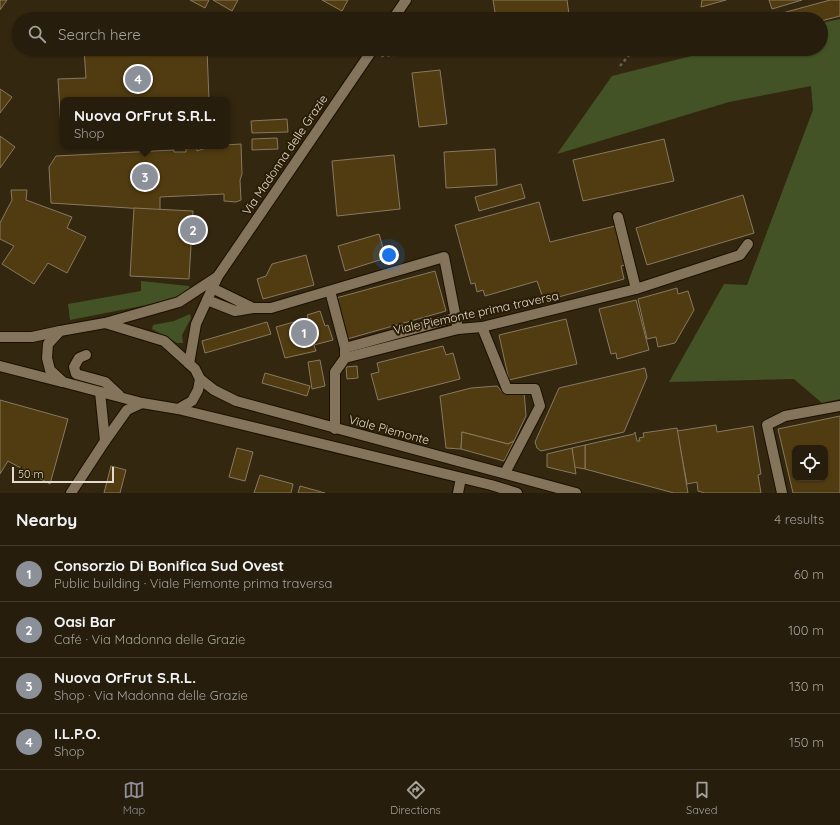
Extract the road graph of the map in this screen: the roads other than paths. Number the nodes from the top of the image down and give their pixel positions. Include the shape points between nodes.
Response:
1 (406, 0) edge
2 (398, 12) edge
3 (368, 56) edge
4 (618, 217) dead end
5 (748, 244) dead end
6 (218, 276) junction
7 (212, 288) junction
8 (636, 289) junction
9 (330, 291) junction
10 (207, 300) junction
11 (253, 308) junction
12 (457, 317) junction
13 (105, 324) junction
14 (482, 327) junction
15 (458, 329) junction
16 (60, 331) junction
17 (0, 337) edge
18 (345, 353) junction
19 (86, 355) dead end
20 (190, 364) junction
21 (0, 366) edge
22 (200, 379) junction
23 (63, 382) junction
24 (100, 392) junction
25 (120, 395) junction
26 (142, 403) junction
27 (840, 406) edge
28 (178, 409) junction
29 (335, 429) junction
30 (105, 441) junction
31 (505, 474) junction
32 (461, 478) junction
33 (495, 489) edge
34 (71, 493) edge
35 (458, 493) edge
36 (517, 493) edge
37 (576, 493) edge
38 (782, 493) edge

1 - 2 street
3 - 6 street, Via Madonna delle Grazie
4 - 8 street
5 - 8 street, Viale Piemonte prima traversa via 740,255
6 - 7 street
6 - 13 street via 179,302
7 - 10 street
7 - 11 street
8 - 14 street, Viale Piemonte prima traversa
9 - 11 street via 271,308
9 - 12 street via 444,257
9 - 18 street
10 - 11 street via 235,312
10 - 20 street via 196,324
12 - 15 street
12 - 18 street
13 - 16 street, Viale Piemonte
13 - 20 street, Viale Piemonte via 164,341
14 - 15 street, Viale Piemonte prima traversa
14 - 31 street via 507,389 535,389 540,406
15 - 18 street, Viale Piemonte prima traversa
16 - 17 street, Viale Piemonte via 32,337
16 - 23 street via 48,344 47,358 50,370
18 - 29 street via 335,372
19 - 25 street via 79,358 74,367 76,374 105,382
20 - 22 street, Viale Piemonte
21 - 23 street
22 - 28 street via 192,401
22 - 29 street, Viale Piemonte via 214,390 236,401
23 - 24 street
24 - 25 street
24 - 30 street
25 - 26 street
26 - 28 street
26 - 30 street via 127,410
27 - 38 street via 785,416 767,425
28 - 32 street
29 - 31 street, Viale Piemonte
30 - 34 street
31 - 37 street, Viale Piemonte
32 - 33 street
32 - 35 street
33 - 36 street

